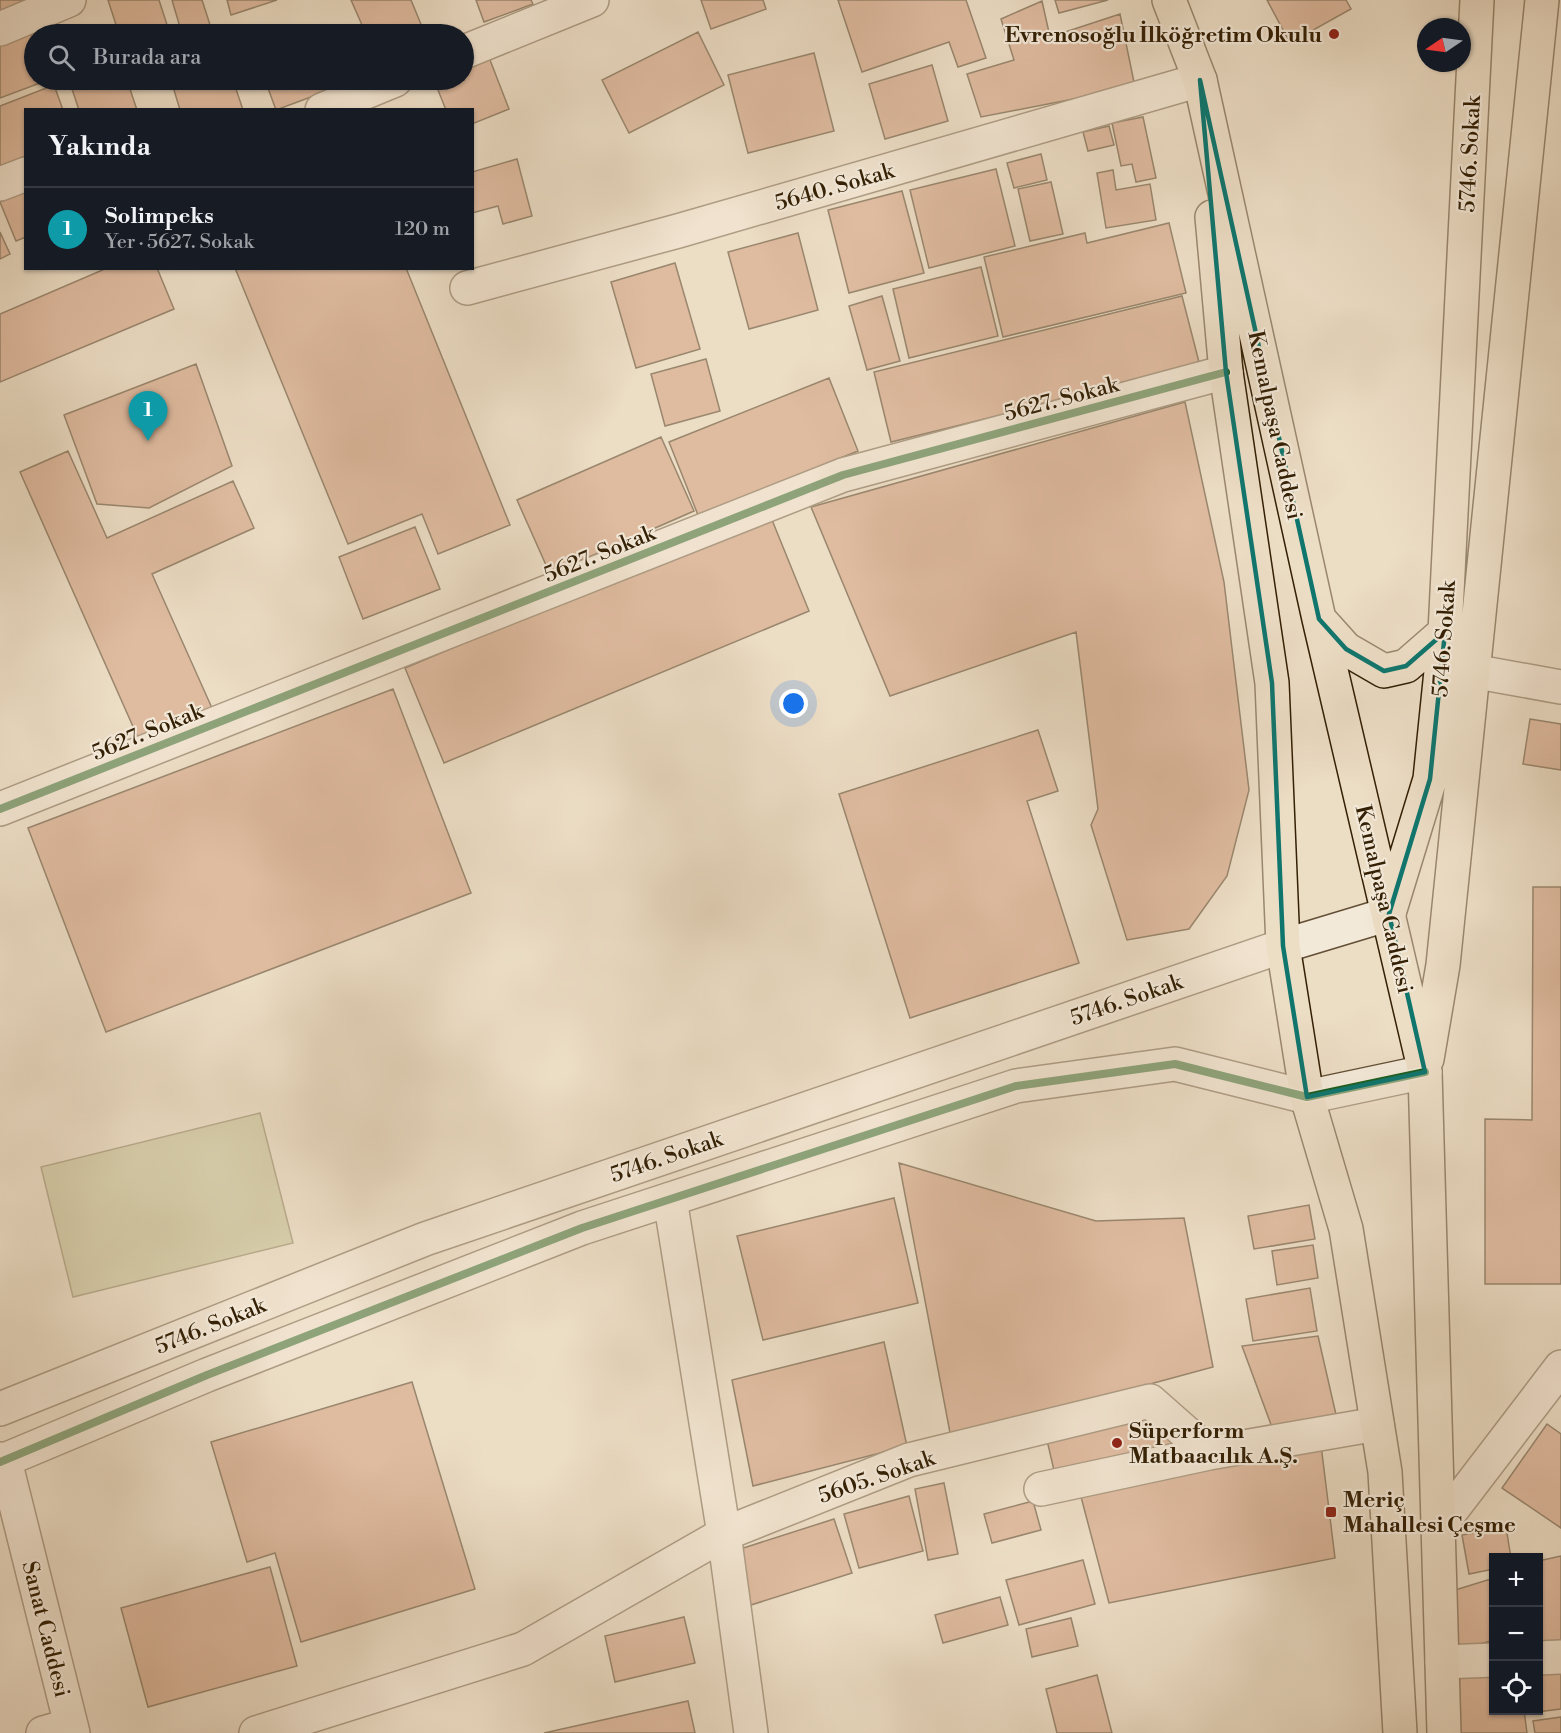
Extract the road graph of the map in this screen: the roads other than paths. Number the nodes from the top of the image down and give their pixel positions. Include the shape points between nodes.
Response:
1 (69, 0) edge
2 (592, 0) edge
3 (1169, 0) edge
4 (1477, 0) edge
5 (1542, 0) edge
6 (0, 29) edge
7 (474, 48) edge
8 (1200, 80) junction
9 (371, 90) edge
10 (327, 108) edge
11 (24, 175) edge
12 (0, 184) edge
13 (467, 288) dead end
14 (1226, 372) junction
15 (1318, 619) junction
16 (1445, 632) junction
17 (1472, 671) junction
18 (1561, 687) edge
19 (0, 809) edge
20 (1389, 914) junction
21 (1283, 946) junction
22 (1425, 1072) junction
23 (1307, 1097) junction
24 (670, 1199) junction
25 (1561, 1367) edge
26 (0, 1409) edge
27 (1377, 1424) junction
28 (1209, 1453) junction
29 (2, 1461) edge
30 (1041, 1489) dead end
31 (1438, 1528) junction
32 (724, 1534) junction
33 (1561, 1657) edge
34 (1543, 1658) edge
35 (1489, 1660) edge
36 (1442, 1662) junction
37 (62, 1730) edge
38 (256, 1733) edge
39 (751, 1733) edge
40 (1400, 1733) edge
41 (1444, 1733) edge

1 - 6 street
2 - 7 street
3 - 8 main road, Kemalpaşa Caddesi
4 - 16 main road, 5746. Sokak
5 - 17 main road, 5746. Sokak
8 - 13 street, 5640. Sokak
8 - 14 main road, Kemalpaşa Caddesi
8 - 15 main road, Kemalpaşa Caddesi
9 - 10 street
11 - 12 street
14 - 19 street, 5627. Sokak via 843,475
14 - 21 main road, Kemalpaşa Caddesi via 1272,683
15 - 16 main road via 1346,649 1384,671 1406,666
15 - 20 main road, Kemalpaşa Caddesi
16 - 20 main road, 5746. Sokak via 1430,778
17 - 18 street
17 - 22 main road, 5746. Sokak via 1443,965
20 - 21 street, 5746. Sokak
20 - 22 main road, Kemalpaşa Caddesi
21 - 23 main road, Kemalpaşa Caddesi
21 - 26 street, 5746. Sokak via 425,1239
22 - 23 street
22 - 31 main road, Kemalpaşa Caddesi
23 - 24 street via 1175,1064 1016,1086
23 - 27 main road, Kemalpaşa Caddesi via 1346,1229
24 - 29 street via 582,1228 207,1375
24 - 32 street
25 - 31 street
27 - 28 street
27 - 40 main road, Kemalpaşa Caddesi via 1385,1472
28 - 30 street
28 - 32 street, 5605. Sokak via 1150,1401 909,1461
29 - 37 street, Sanat Caddesi
31 - 36 main road, Kemalpaşa Caddesi
32 - 38 street via 523,1649
32 - 39 street
33 - 34 street
35 - 36 street
36 - 41 main road, Kemalpaşa Caddesi

